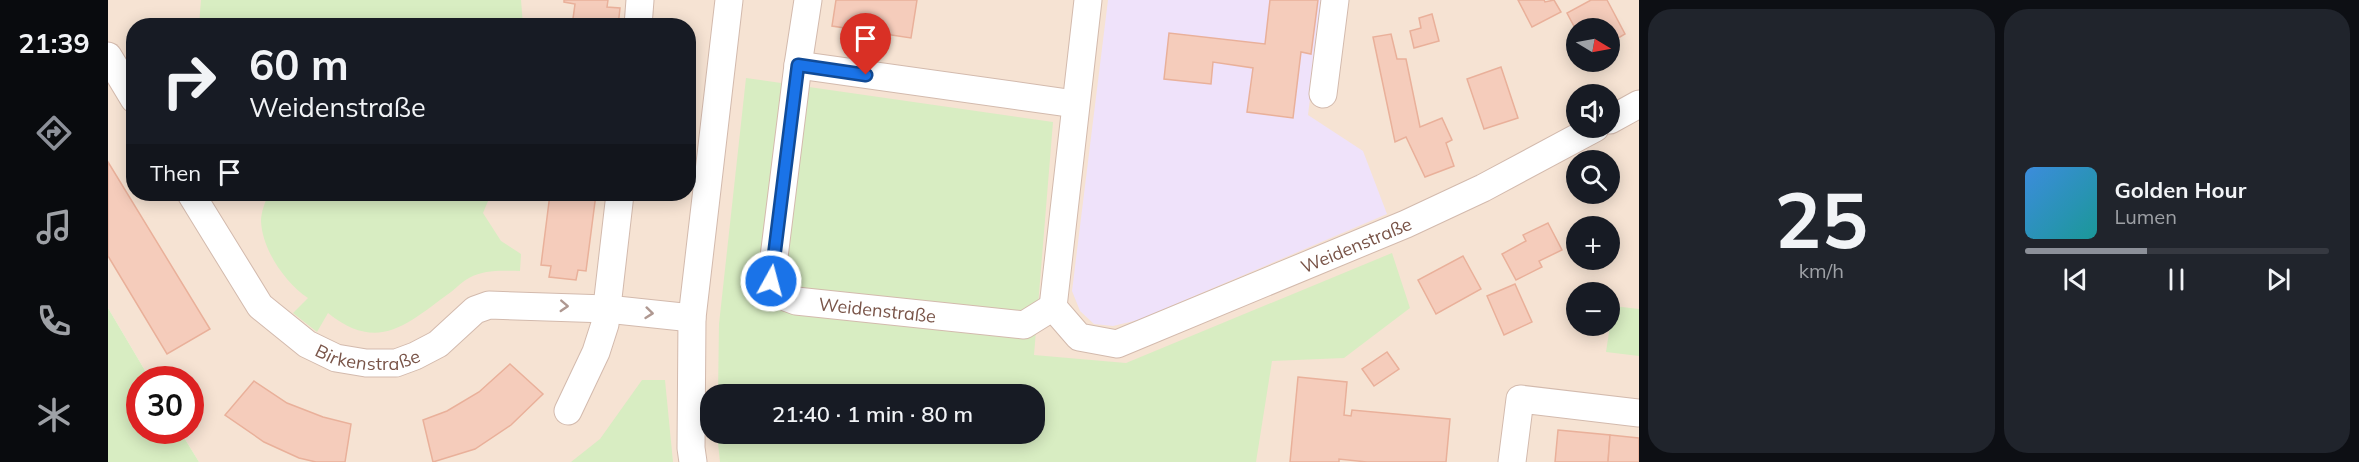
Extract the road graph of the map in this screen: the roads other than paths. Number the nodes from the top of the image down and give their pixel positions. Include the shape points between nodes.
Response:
1 (640, 0) edge
2 (729, 0) edge
3 (808, 0) edge
4 (1088, 0) edge
5 (1335, 0) edge
6 (639, 18) edge
7 (108, 56) edge
8 (798, 65) junction
9 (126, 86) edge
10 (1323, 94) dead end
11 (1075, 104) junction
12 (1639, 104) edge
13 (1620, 114) edge
14 (1576, 138) edge
15 (195, 201) edge
16 (619, 201) edge
17 (1053, 307) junction
18 (607, 309) junction
19 (692, 318) junction
20 (568, 411) dead end
21 (1639, 412) edge
22 (693, 462) edge
23 (1512, 462) edge

1 - 6 street
2 - 19 street
3 - 8 street
4 - 11 street
5 - 10 street
7 - 9 street
8 - 11 street
8 - 17 street, Weidenstraße via 771,281 780,296 796,301 1024,325
11 - 17 street
12 - 13 street
14 - 17 street, Weidenstraße via 1406,224 1117,344 1078,337
15 -> 18 street, Birkenstraße via 260,306 307,344 336,358 396,363 438,344 475,310 489,305
16 - 18 street
18 -> 19 street, Birkenstraße
18 - 20 street via 596,352
19 - 22 street
21 - 23 street via 1520,399

